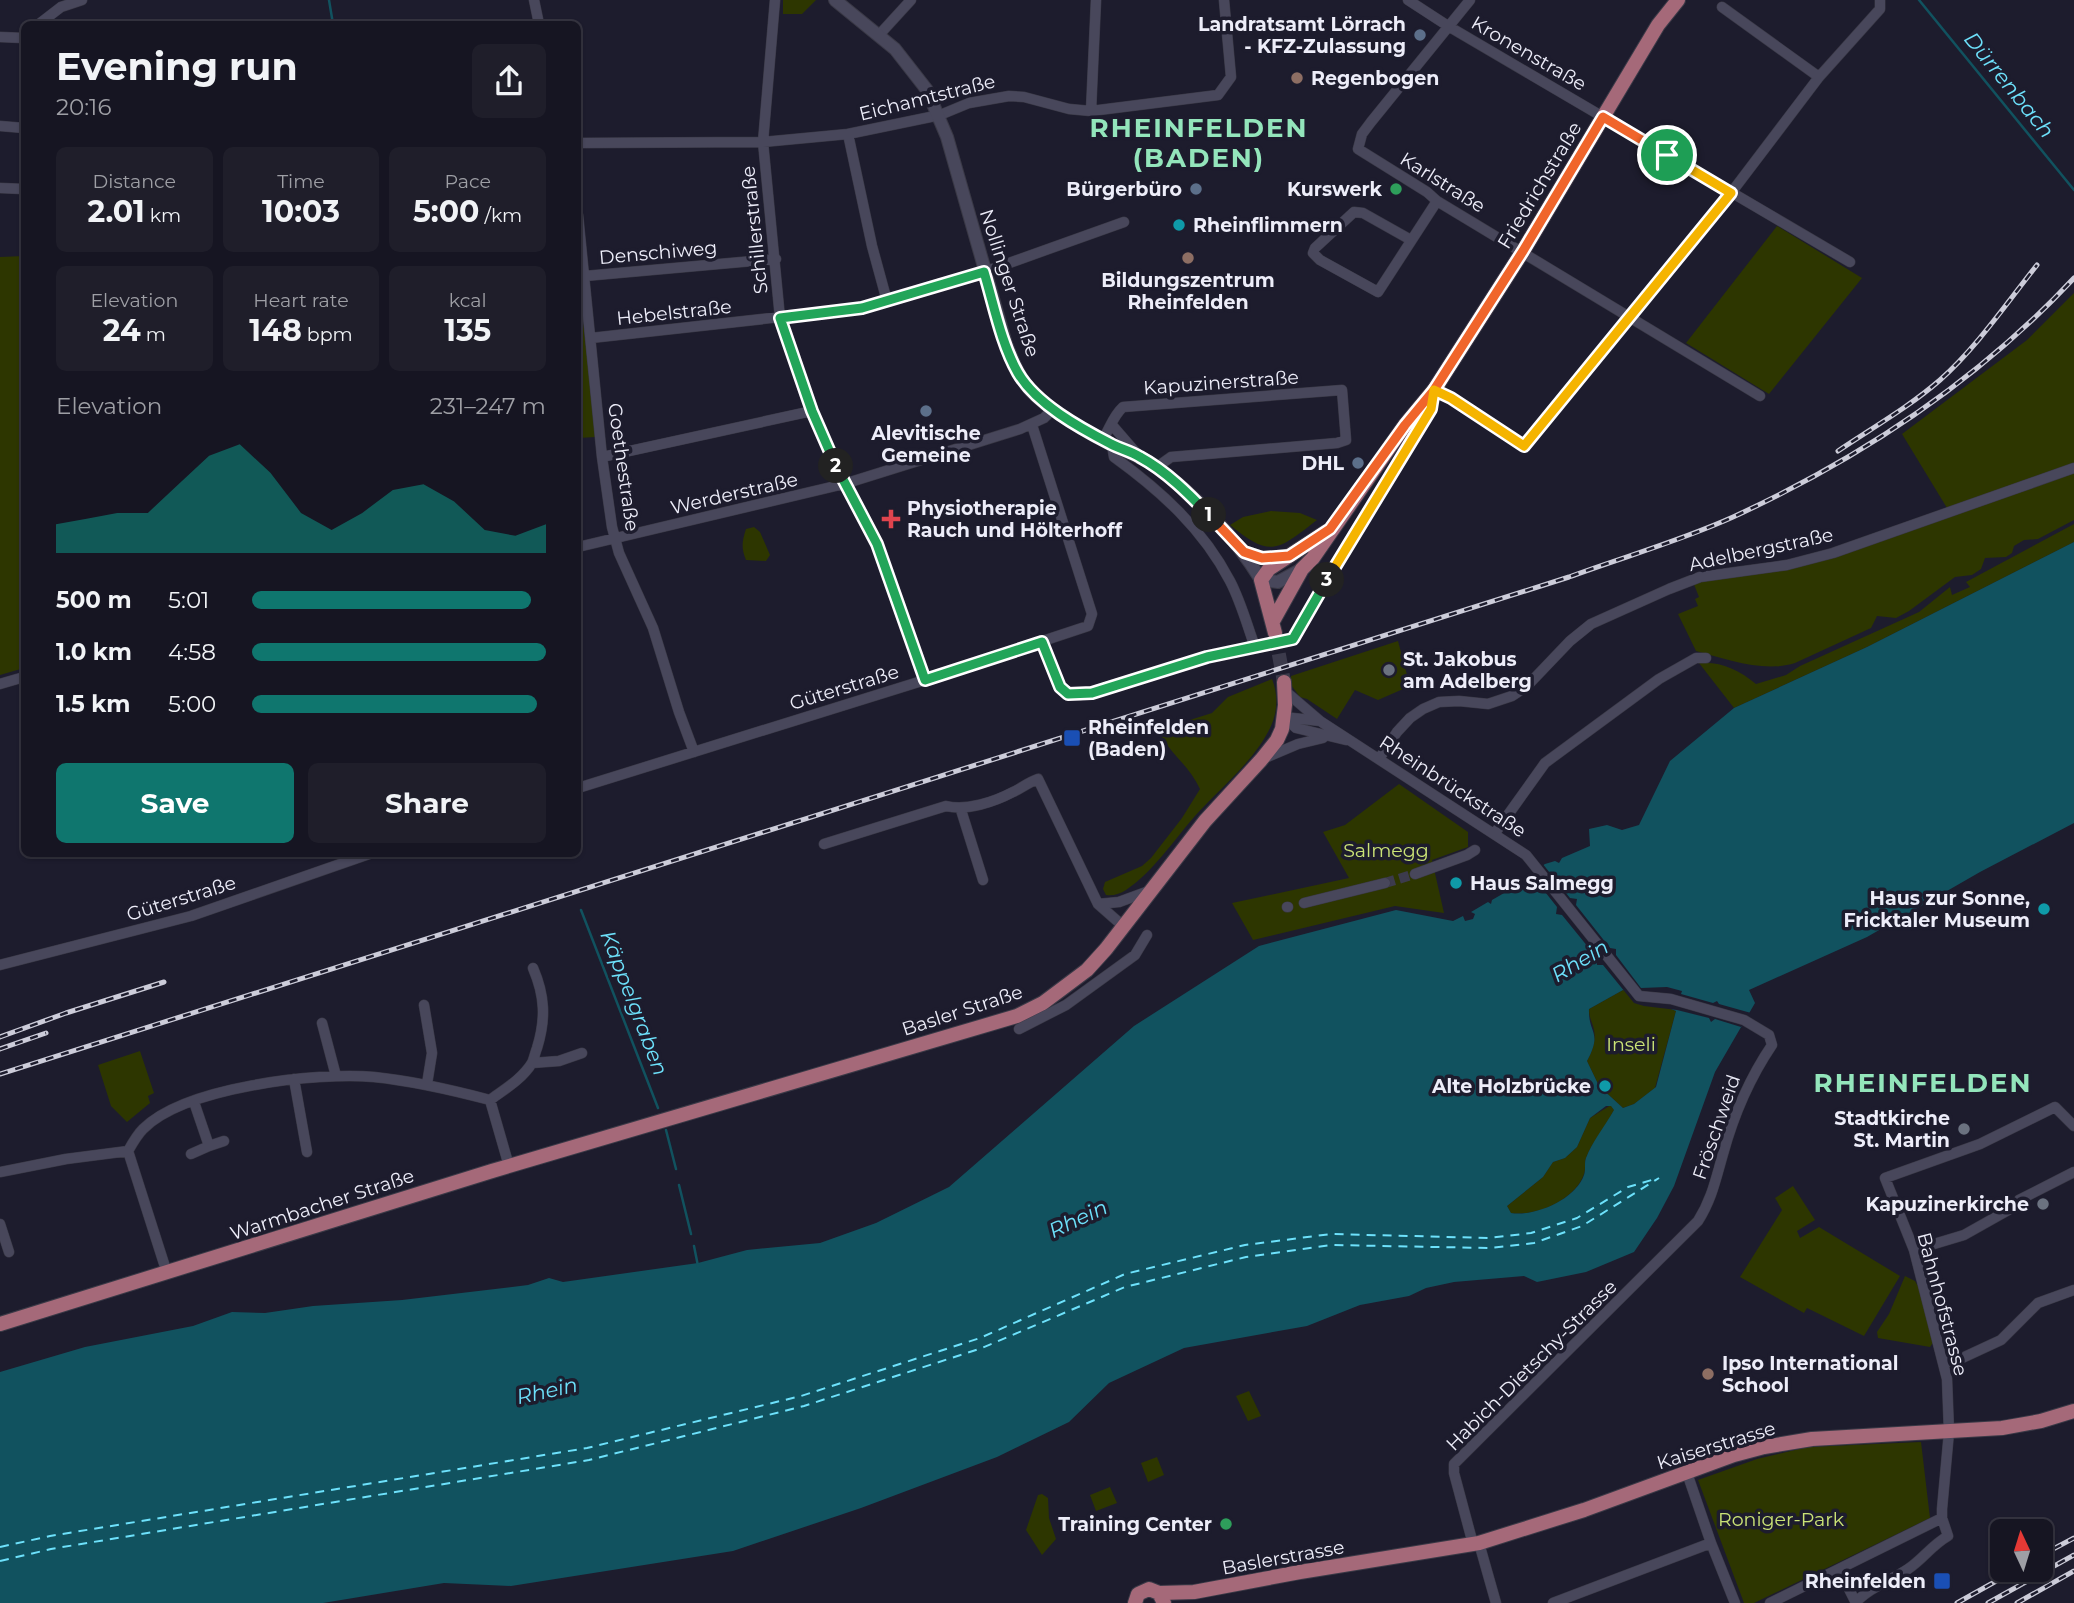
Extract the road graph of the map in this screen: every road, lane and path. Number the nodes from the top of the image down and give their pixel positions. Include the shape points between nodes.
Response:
1 (82, 0) edge
2 (534, 0) edge
3 (775, 0) edge
4 (835, 0) edge
5 (911, 0) edge
6 (1096, 0) edge
7 (1224, 0) edge
8 (1408, 0) edge
9 (1470, 0) edge
10 (1678, 0) edge
11 (1880, 0) edge
12 (1722, 7) dead end
13 (44, 21) edge
14 (538, 21) edge
15 (1448, 26) junction
16 (879, 35) junction
17 (0, 37) edge
18 (21, 38) edge
19 (1819, 77) junction
20 (1091, 111) junction
21 (940, 116) junction
22 (1603, 117) junction
23 (0, 126) edge
24 (21, 128) edge
25 (848, 134) junction
26 (763, 142) junction
27 (581, 144) edge
28 (0, 188) edge
29 (21, 189) edge
30 (1731, 193) junction
31 (1437, 201) junction
32 (1125, 222) dead end
33 (1411, 240) junction
34 (581, 241) edge
35 (1523, 251) junction
36 (776, 259) junction
37 (1850, 262) dead end
38 (984, 272) junction
39 (585, 276) junction
40 (887, 301) junction
41 (1631, 316) junction
42 (780, 318) junction
43 (591, 338) junction
44 (1434, 390) junction
45 (1760, 396) dead end
46 (1053, 409) junction
47 (812, 411) junction
48 (1032, 425) junction
49 (1112, 425) junction
50 (1107, 442) junction
51 (1138, 456) junction
52 (602, 457) junction
53 (1157, 467) junction
54 (2074, 468) edge
55 (844, 484) junction
56 (1330, 529) junction
57 (615, 539) junction
58 (581, 546) edge
59 (1244, 552) junction
60 (1289, 556) junction
61 (1302, 569) junction
62 (1261, 580) junction
63 (1042, 642) junction
64 (1255, 647) junction
65 (1706, 658) dead end
66 (21, 678) edge
67 (925, 680) junction
68 (0, 684) edge
69 (1285, 686) joint
70 (1284, 717) junction
71 (1320, 721) junction
72 (1327, 737) junction
73 (1350, 740) junction
74 (694, 752) junction
75 (1379, 759) junction
76 (1261, 760) junction
77 (581, 787) edge
78 (961, 810) junction
79 (1495, 833) junction
80 (824, 844) dead end
81 (1475, 850) dead end
82 (360, 857) edge
83 (1415, 874) tunnel mouth
84 (983, 880) dead end
85 (1385, 883) tunnel mouth
86 (1149, 891) junction
87 (1304, 903) dead end
88 (1098, 904) junction
89 (1123, 926) junction
90 (1147, 935) dead end
91 (0, 965) edge
92 (533, 968) dead end
93 (424, 1005) dead end
94 (322, 1023) dead end
95 (1019, 1029) dead end
96 (1769, 1035) joint
97 (582, 1053) dead end
98 (532, 1063) junction
99 (336, 1076) junction
100 (294, 1079) junction
101 (427, 1084) junction
102 (490, 1100) junction
103 (194, 1102) junction
104 (657, 1121) joint
105 (2074, 1126) edge
106 (224, 1141) dead end
107 (209, 1146) junction
108 (128, 1151) junction
109 (307, 1152) dead end
110 (191, 1153) dead end
111 (509, 1166) junction
112 (0, 1172) edge
113 (2074, 1172) edge
114 (0, 1224) edge
115 (1690, 1231) joint
116 (1914, 1250) junction
117 (9, 1252) dead end
118 (167, 1273) junction
119 (2074, 1290) edge
120 (0, 1324) edge
121 (1944, 1363) junction
122 (2074, 1411) edge
123 (1949, 1432) junction
124 (1687, 1473) junction
125 (1942, 1518) junction
126 (1711, 1543) junction
127 (1476, 1544) junction
128 (1378, 1560) joint
129 (1839, 1569) junction
130 (1194, 1592) junction
131 (1162, 1598) edge
132 (1131, 1601) edge
133 (1175, 1603) edge
134 (1496, 1603) edge
135 (1553, 1603) edge
136 (1735, 1603) edge
137 (1770, 1603) edge
138 (1856, 1603) edge

1 - 13 street via 61,7
2 - 14 street
3 - 26 street, Schillerstraße
4 - 16 main road, Nollinger Straße
5 - 16 street
6 - 20 street
7 - 20 street, Eichamtstraße via 1231,77 1219,96
8 - 15 street, Kronenstraße
9 - 15 street
10 - 22 main road, Friedrichstraße
11 - 19 street via 1880,9
12 - 19 street
15 - 22 street, Kronenstraße
15 - 31 street, Karlstraße via 1362,134 1358,149
16 - 21 main road, Nollinger Straße via 927,90
17 - 18 street
19 - 30 street
20 - 21 street, Eichamtstraße via 1009,96 969,103
21 - 25 street, Eichamtstraße
21 - 38 main road, Nollinger Straße
22 - 30 street, Kronenstraße
22 - 35 main road, Friedrichstraße
23 - 24 street
25 - 26 street, Eichamtstraße
25 - 40 street
26 - 27 street, Eichamtstraße
26 - 36 street, Schillerstraße
28 - 29 street
30 - 37 street, Kronenstraße
30 - 41 street
31 - 33 street
31 - 35 street, Karlstraße
32 - 38 street, Hebelstraße
33 - 33 street via 1378,292 1313,253 1354,212
34 - 39 street, Goethestraße
35 - 41 street, Karlstraße
35 - 44 main road, Friedrichstraße
36 - 39 street, Denschiweg
36 - 42 street, Schillerstraße
38 - 40 street, Hebelstraße
38 - 46 main road, Nollinger Straße via 1018,373
39 - 43 street, Goethestraße
40 - 42 street, Hebelstraße
41 - 44 street via 1524,446
41 - 45 street, Karlstraße
42 - 43 street, Hebelstraße
42 - 47 street, Schillerstraße
43 - 52 street, Goethestraße
44 - 56 main road
44 - 64 street via 1431,409 1293,639
46 - 48 street, Werderstraße
46 - 50 main road, Nollinger Straße
47 - 52 street
47 - 55 street, Schillerstraße
48 - 55 street, Werderstraße
48 - 63 street, Güterstraße via 1092,614 1088,626
49 - 50 street, Kapuzinerstraße
49 - 51 street
49 - 53 street, Kapuzinerstraße via 1123,407 1342,390 1346,440 1171,457
50 - 51 main road, Nollinger Straße
50 - 64 street via 1114,457 1156,487 1205,539 1231,583
51 - 53 main road, Nollinger Straße
52 - 57 street, Goethestraße
53 - 59 main road, Nollinger Straße
54 - 75 street, Adelbergstraße via 1833,553 1787,565 1700,577 1669,589 1591,624 1512,696 1488,704 1439,702 1423,709 1397,732
55 - 57 street, Werderstraße
55 - 67 street, Schillerstraße via 877,544
56 - 60 main road
56 - 61 main road
57 - 58 street, Werderstraße
57 - 74 street, Goethestraße via 653,628
59 - 60 main road via 1262,558
59 - 62 main road, Nollinger Straße
60 - 62 main road
61 - 62 main road via 1278,582
61 - 62 main road via 1274,627
63 - 64 street via 1060,687 1068,694 1080,695
63 - 67 street, Güterstraße
65 - 79 street via 1696,658 1659,679 1545,763
66 - 68 street
67 - 74 street, Güterstraße
69 - 70 main road, Basler Straße
69 - 71 street, Rheinbrückstraße
70 - 71 street, Rheinbrückstraße
70 - 72 street, Rheinbrückstraße via 1296,728
70 - 76 main road, Basler Straße via 1277,740
71 - 73 street, Rheinbrückstraße
72 - 73 street, Rheinbrückstraße
72 - 76 street, Rheinbrückstraße
73 - 75 street, Rheinbrückstraße
74 - 77 street, Güterstraße
75 - 79 street, Rheinbrückstraße
76 - 86 main road, Basler Straße
78 - 80 street via 947,806
78 - 84 street
78 - 88 street via 1038,779
79 - 96 street, Rheinbrückstraße via 1526,855 1639,996 1671,999 1744,1020
81 - 83 street
82 - 91 street, Güterstraße via 191,916
85 - 87 street
86 - 88 street
86 - 89 main road, Basler Straße
88 - 89 street
89 - 104 main road, Basler Straße via 1067,987 1017,1016
90 - 95 street, Basler Straße via 1135,955 1066,1005
92 - 98 street via 544,1007
93 - 101 street via 432,1053
94 - 99 street
96 - 115 street, Fröschweid via 1772,1045 1752,1074 1738,1107 1710,1200
97 - 98 street
98 - 102 street via 516,1082
99 - 100 street
99 - 101 street
100 - 103 street via 247,1086
100 - 109 street
101 - 102 street
102 - 111 street
103 - 107 street
103 - 108 street via 171,1110 143,1129
104 - 111 main road, Warmbacher Straße
105 - 116 street, Bahnhofstrasse via 2055,1107 1980,1143 1885,1178
106 - 107 street
107 - 110 street
108 - 112 street
108 - 118 street
111 - 118 main road, Warmbacher Straße
113 - 116 street via 1965,1235
114 - 117 street
115 - 127 street, Habich-Dietschy-Strasse via 1454,1464
116 - 121 street, Bahnhofstrasse
118 - 120 main road, Warmbacher Straße
119 - 121 street via 2038,1303 2001,1340
121 - 123 street, Bahnhofstrasse
122 - 123 main road, Kaiserstrasse via 2021,1425
123 - 124 main road, Kaiserstrasse via 1812,1439 1734,1455
123 - 125 street, Bahnhofstrasse
124 - 126 street
124 - 127 main road, Kaiserstrasse
125 - 129 street
125 - 138 street, Bahnhofstrasse via 1948,1536
126 - 135 street
126 - 136 street
127 - 128 main road, Kaiserstrasse
127 - 134 street
128 - 130 main road, Baslerstrasse
129 - 137 street
129 - 138 street
130 - 131 main road, Baslerstrasse
130 - 133 main road, Baslerstrasse
131 - 132 main road, Baslerstrasse via 1154,1590 1145,1590

